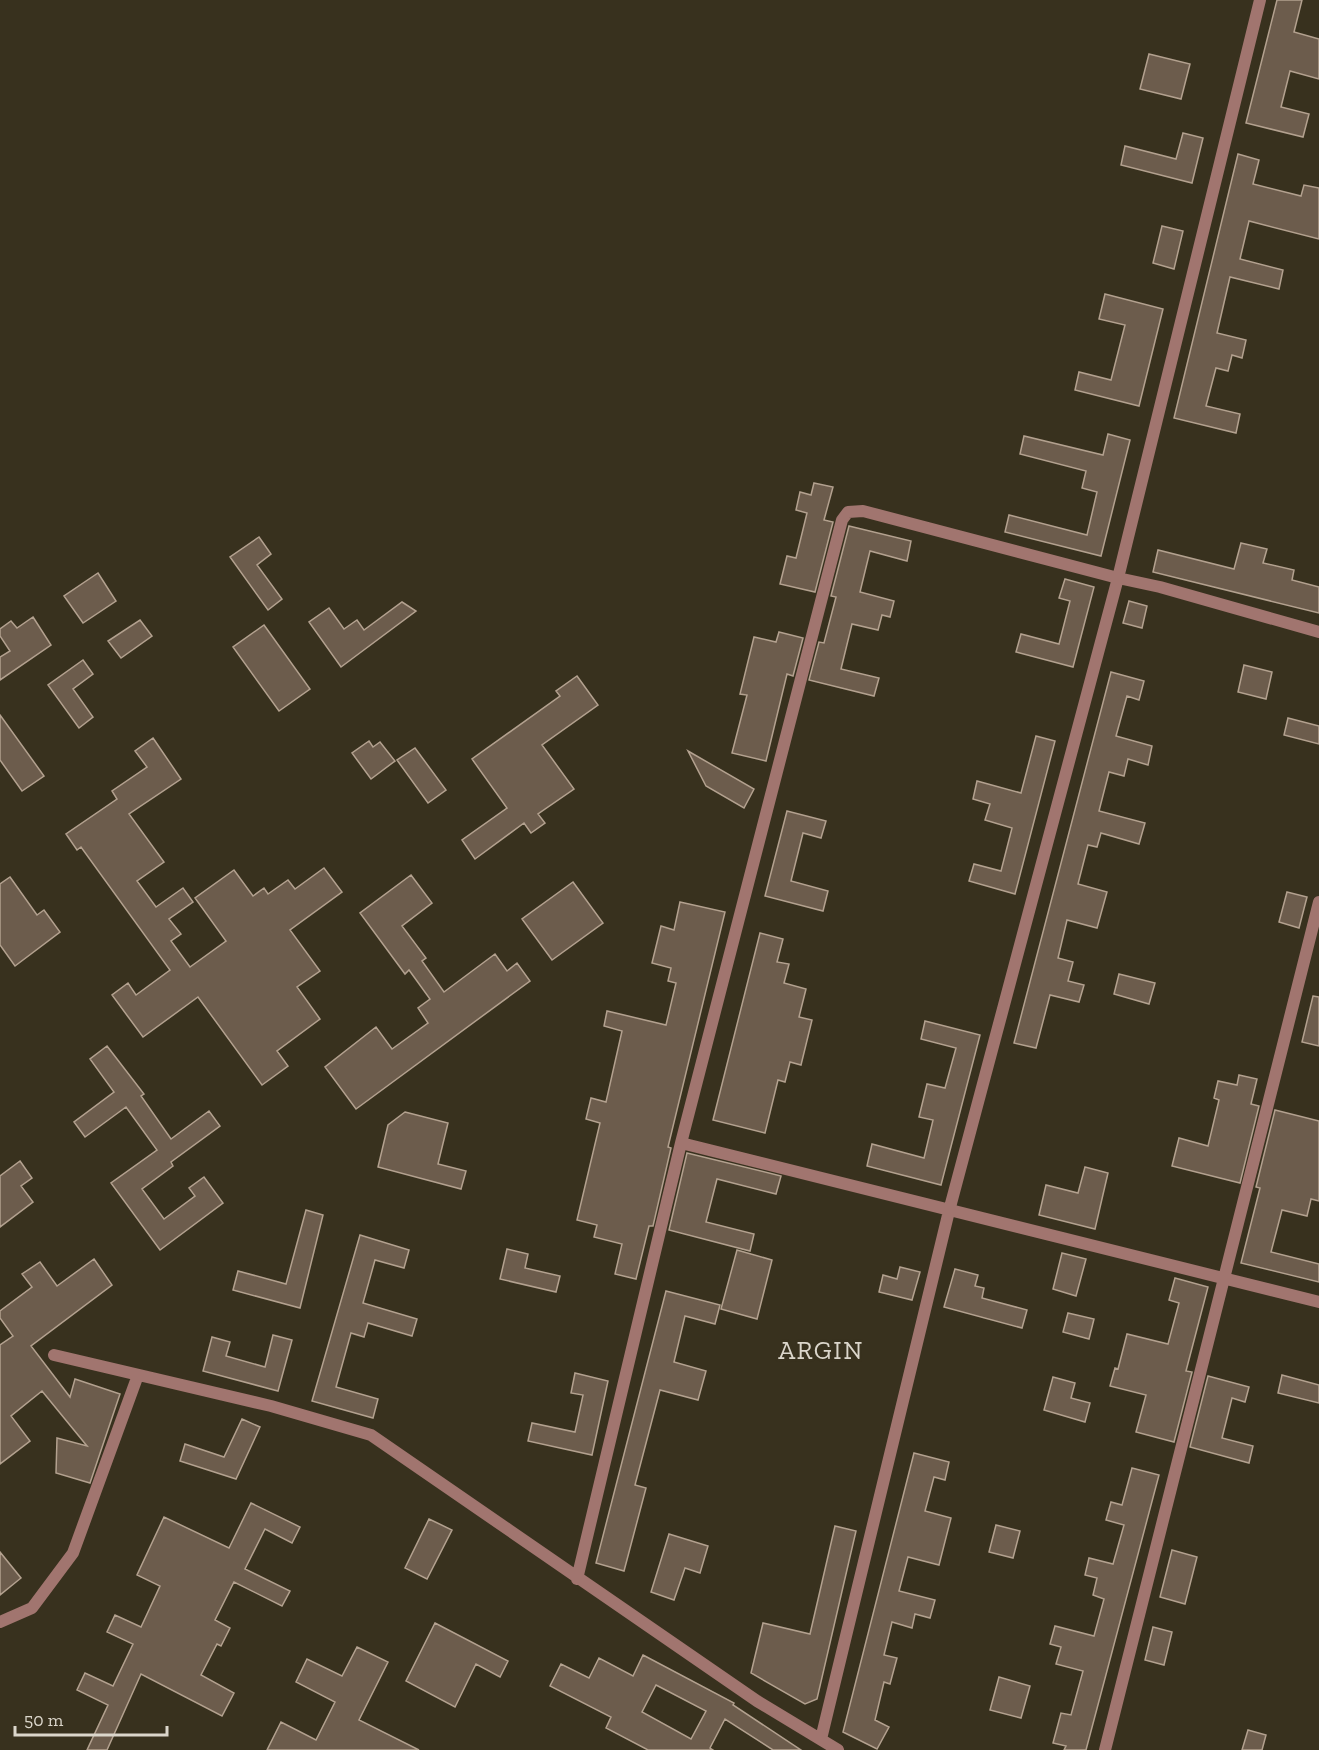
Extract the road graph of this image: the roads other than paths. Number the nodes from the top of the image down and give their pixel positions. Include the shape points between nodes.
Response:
1 (1260, 0) edge
2 (1118, 578) junction
3 (1319, 632) edge
4 (1319, 902) edge
5 (681, 1143) junction
6 (949, 1211) junction
7 (1225, 1280) junction
8 (1319, 1302) edge
9 (54, 1355) dead end
10 (138, 1374) junction
11 (577, 1579) junction
12 (0, 1622) edge
13 (821, 1739) junction
14 (838, 1750) edge
15 (1105, 1750) edge

1 - 2 street
2 - 3 street
2 - 5 street via 863,511 848,512 842,520
2 - 6 street
4 - 7 street
5 - 6 street
5 - 11 street
6 - 7 street
6 - 13 street
7 - 8 street
7 - 15 street
9 - 10 street
10 - 11 street via 271,1406 371,1436
10 - 12 street via 73,1552 32,1608
11 - 13 street via 757,1701
13 - 14 street

